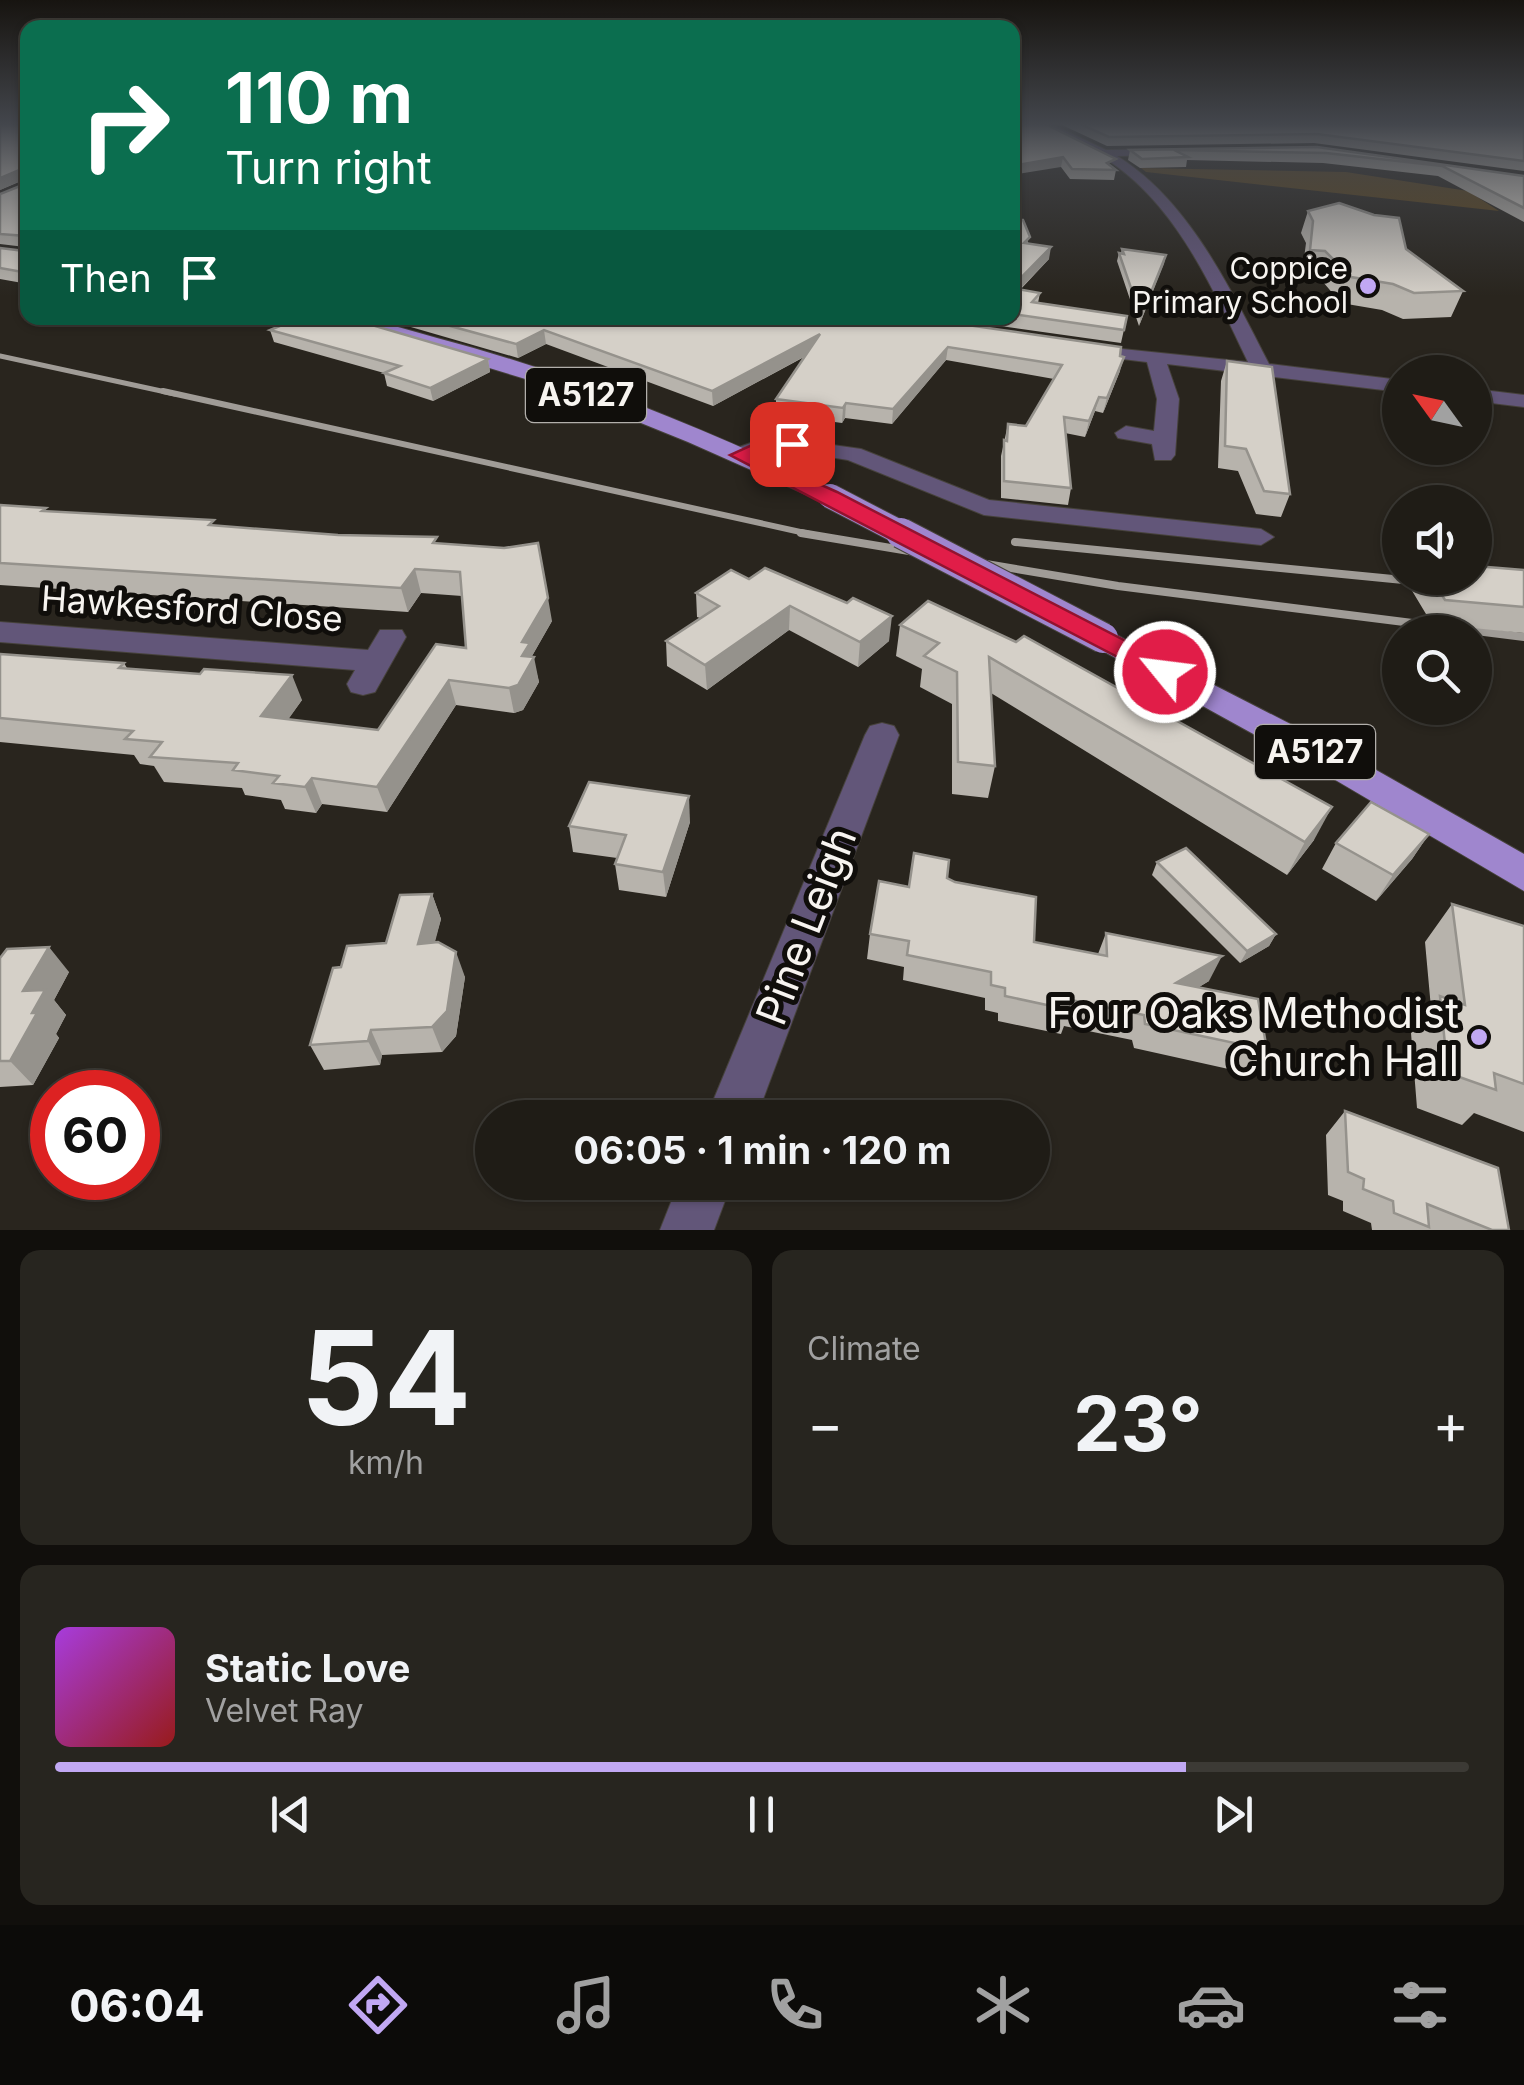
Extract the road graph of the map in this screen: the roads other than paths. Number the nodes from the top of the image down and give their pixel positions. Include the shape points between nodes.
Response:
1 (1141, 181) edge
2 (362, 325) edge
3 (1069, 346) edge
4 (1156, 357) junction
5 (1262, 370) junction
6 (1382, 384) edge
7 (1492, 397) edge
8 (1524, 401) edge
9 (1126, 433) dead end
10 (739, 455) junction
11 (1261, 537) dead end
12 (0, 632) edge
13 (378, 661) dead end
14 (882, 734) dead end
15 (1524, 874) edge
16 (738, 1100) edge
17 (699, 1200) edge
18 (687, 1230) edge

1 - 5 street via 1195,241
2 - 10 main road, A5127 via 468,352
3 - 4 street
4 - 5 street
4 - 9 street via 1168,399 1164,447
5 - 6 street
7 - 8 street
10 - 11 street via 770,443 792,444 870,460 984,507
10 - 15 main road, A5127, bridge via 1103,638
12 - 13 street, Hawkesford Close
14 - 16 street, Pine Leigh
17 - 18 street

